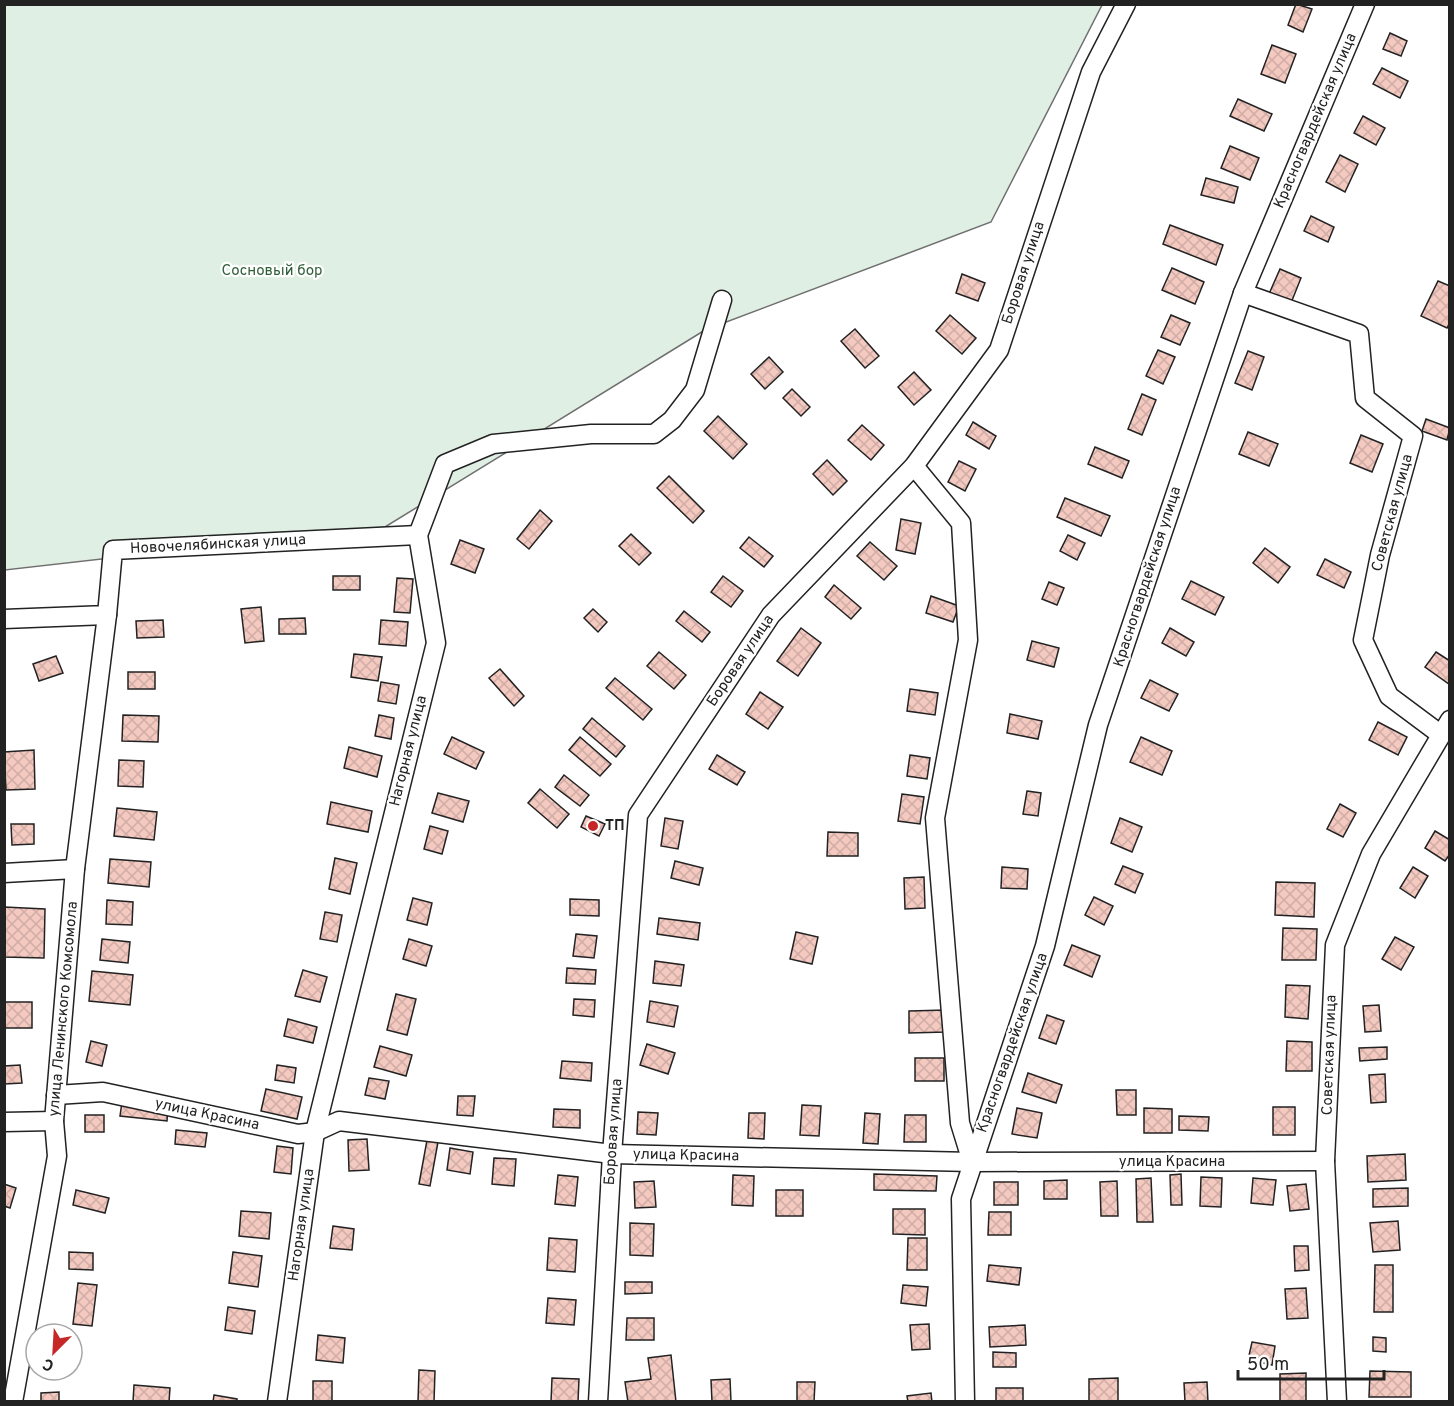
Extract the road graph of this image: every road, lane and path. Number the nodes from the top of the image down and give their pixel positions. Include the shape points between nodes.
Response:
1 (1126, 4) edge
2 (1365, 4) edge
3 (1243, 293) junction
4 (722, 300) dead end
5 (914, 466) junction
6 (418, 535) junction
7 (106, 615) junction
8 (4, 619) edge
9 (1445, 727) edge
10 (75, 869) junction
11 (4, 873) edge
12 (56, 1095) junction
13 (54, 1121) junction
14 (4, 1122) edge
15 (315, 1132) junction
16 (612, 1154) junction
17 (1325, 1161) junction
18 (972, 1162) junction
19 (13, 1401) edge
20 (277, 1401) edge
21 (598, 1401) edge
22 (964, 1401) edge
23 (1337, 1401) edge

1 - 5 street, Боровая улица via 1091,72 999,350
2 - 3 street, Красногвардейская улица
3 - 9 street, Советская улица via 1359,334 1365,398 1413,436 1380,555 1363,640 1389,696
3 - 18 street, Красногвардейская улица via 1098,725 1046,946
4 - 6 street via 696,390 672,420 654,434 591,434 493,444 446,464
5 - 16 street, Боровая улица via 771,615 638,815
5 - 18 street, Красногвардейская улица via 961,523 968,640 935,818 960,1123
6 - 7 street, Новочелябинская улица via 114,549
6 - 15 street, Нагорная улица via 436,643
7 - 8 street
7 - 10 street, улица Ленинского Комсомола
9 - 17 street, Советская улица via 1371,854 1335,945
10 - 11 street
10 - 12 street, улица Ленинского Комсомола
12 - 13 street, улица Ленинского Комсомола
12 - 15 street, улица Красина via 103,1092 298,1134
13 - 14 street
13 - 19 street, улица Ленинского Комсомола via 57,1156
15 - 16 street, улица Красина via 339,1121
15 - 20 street, Нагорная улица
16 - 18 street, улица Красина
16 - 21 street, Боровая улица
17 - 18 street, улица Красина
17 - 23 street, Советская улица
18 - 22 street, Красногвардейская улица via 961,1199

